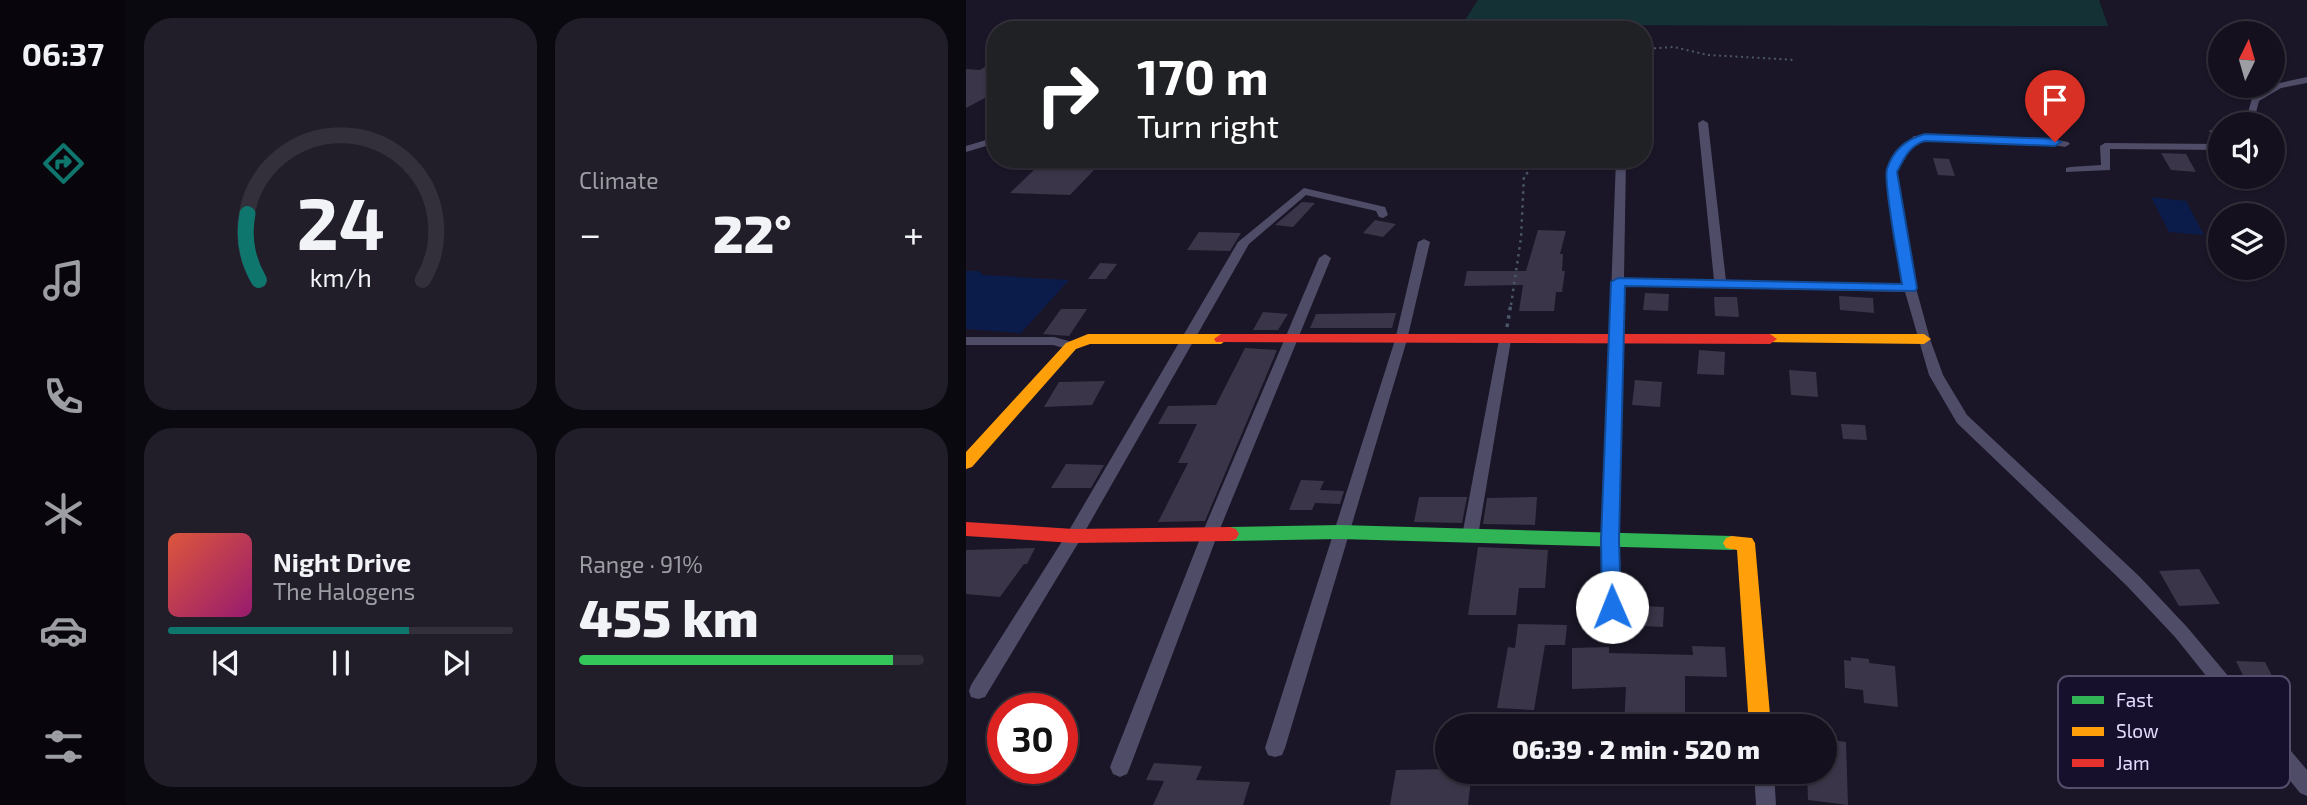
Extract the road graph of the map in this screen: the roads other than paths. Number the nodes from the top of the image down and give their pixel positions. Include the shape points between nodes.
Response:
1 (2307, 80) edge
2 (2252, 112) edge
3 (1703, 123) dead end
4 (987, 143) edge
5 (2065, 144) dead end
6 (2208, 147) edge
7 (966, 149) edge
8 (1621, 168) edge
9 (2070, 170) dead end
10 (1383, 215) dead end
11 (1424, 242) dead end
12 (1325, 258) dead end
13 (1618, 282) junction
14 (1720, 284) junction
15 (1910, 288) junction
16 (1924, 339) junction
17 (1187, 340) junction
18 (1292, 340) junction
19 (1401, 340) junction
20 (1505, 340) junction
21 (1616, 340) junction
22 (966, 341) edge
23 (1071, 346) junction
24 (966, 463) edge
25 (966, 529) edge
26 (1340, 532) junction
27 (1074, 536) junction
28 (1209, 536) junction
29 (1471, 536) junction
30 (1610, 540) junction
31 (1612, 629) dead end
32 (2217, 676) edge
33 (978, 691) dead end
34 (1759, 714) edge
35 (1275, 748) dead end
36 (2290, 765) edge
37 (1120, 767) dead end
38 (1765, 784) edge
39 (2307, 786) edge
40 (1766, 805) edge

1 - 2 street via 2278,86 2255,100
3 - 14 street
4 - 7 street
5 - 15 street via 1912,141 1891,172
6 - 9 street via 2105,146 2106,167
8 - 13 street
10 - 17 street via 1381,209 1304,191 1244,242
11 - 19 street
12 - 18 street
13 - 14 street
13 - 21 street
14 - 15 street
15 - 16 street
16 - 21 street
16 - 32 street via 1936,375 1962,419 2133,581
17 - 18 street
17 - 23 street via 1088,339
17 - 27 street
18 - 19 street
18 - 28 street
19 - 20 street
19 - 26 street
20 - 21 street
20 - 29 street
21 - 30 street
22 - 23 street via 1054,341
23 - 24 street
25 - 27 street
26 - 28 street
26 - 29 street
26 - 35 street
27 - 28 street
27 - 33 street
28 - 37 street
29 - 30 street
30 - 31 street
30 - 34 street via 1746,543
36 - 39 street
38 - 40 street

